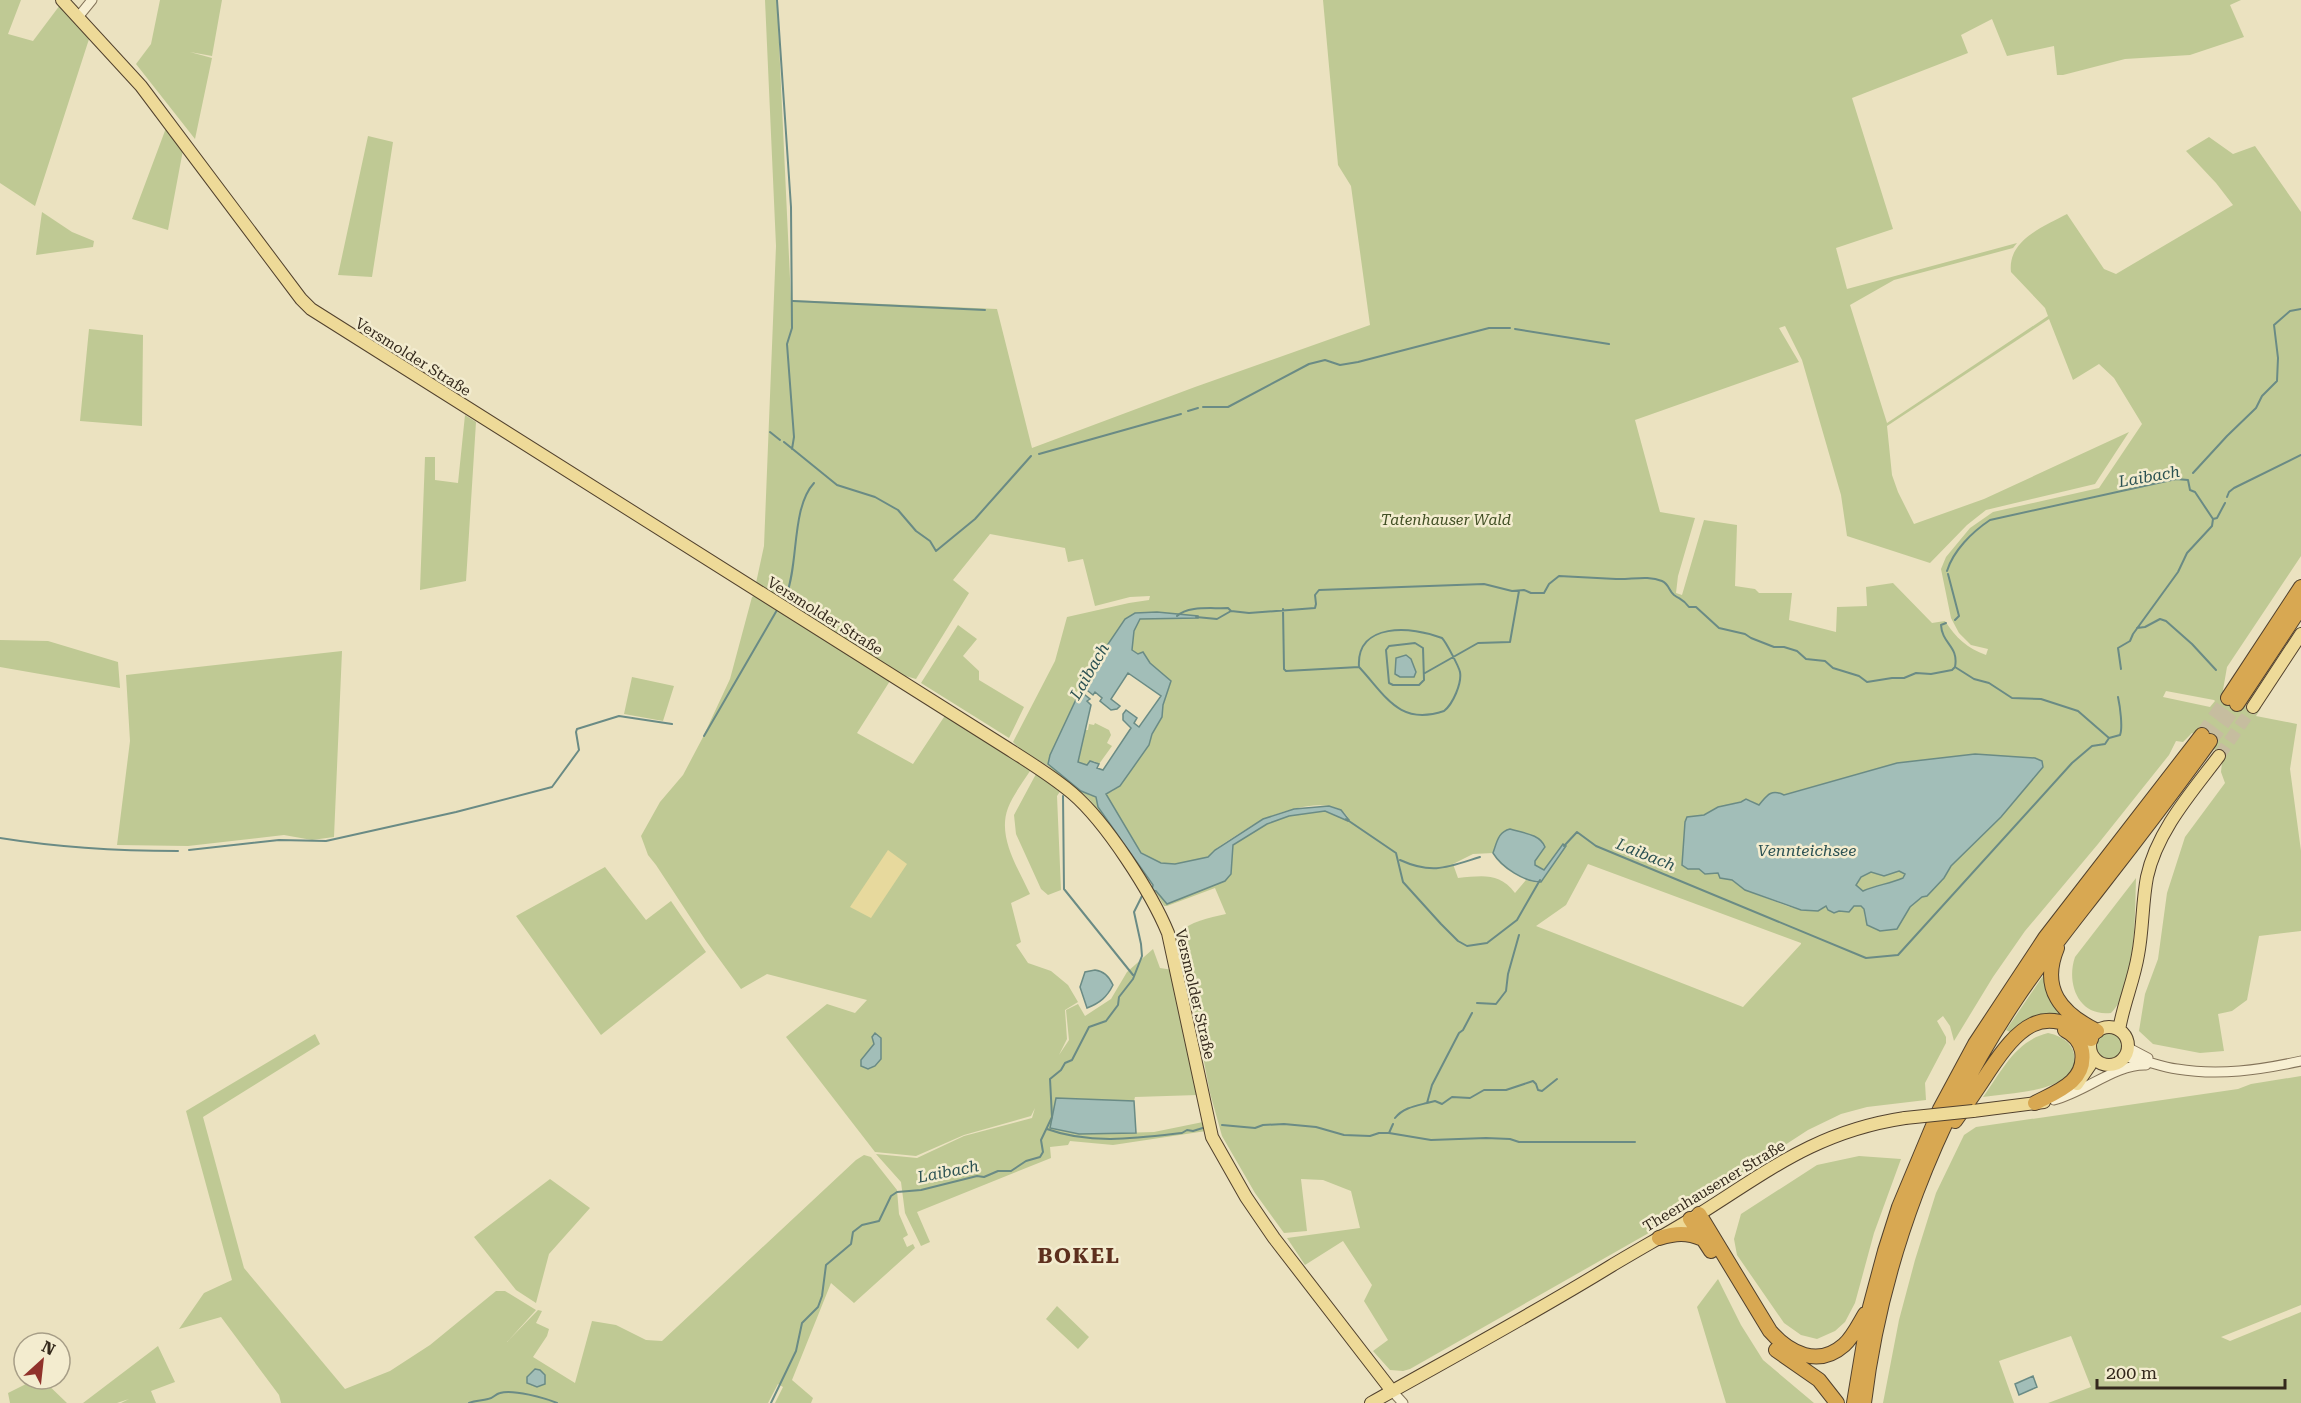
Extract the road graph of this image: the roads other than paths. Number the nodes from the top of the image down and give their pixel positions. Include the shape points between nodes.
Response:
1 (63, 0) edge
2 (92, 0) edge
3 (79, 16) junction
4 (2301, 587) edge
5 (2301, 607) edge
6 (2301, 633) edge
7 (2253, 707) tunnel mouth
8 (2219, 756) tunnel mouth
9 (2065, 932) junction
10 (2027, 1027) junction
11 (2104, 1032) junction
12 (2125, 1052) junction
13 (2098, 1060) junction
14 (2301, 1061) edge
15 (2177, 1069) junction
16 (2200, 1071) junction
17 (2054, 1100) junction
18 (2035, 1104) junction
19 (1927, 1165) junction
20 (1695, 1216) junction
21 (1659, 1238) junction
22 (1703, 1239) junction
23 (1870, 1307) junction
24 (1392, 1391) junction
25 (1371, 1403) edge
26 (1403, 1403) edge
27 (1837, 1403) edge
28 (1854, 1403) edge
29 (1864, 1403) edge

1 - 3 main road, Versmolder Straße
2 - 3 street
3 - 24 main road, Versmolder Straße via 141,86 311,309 1007,748 1058,782 1086,807 1160,912 1168,933 1212,1137 1274,1238
4 - 5 highway via 2233,701
6 - 7 main road
8 - 11 main road via 2159,843 2147,875 2131,988
9 - 11 highway via 2051,966 2054,993 2064,1008
9 - 19 highway via 1989,1041
9 - 23 highway via 2206,738 2045,938 1975,1044 1921,1151
10 - 11 highway via 2056,1021
10 - 18 highway via 2055,1026 2068,1031 2079,1041 2082,1055 2079,1074 2071,1083
10 - 19 highway via 2005,1047
11 - 12 main road via 2124,1035
11 - 13 main road via 2091,1051
12 - 13 main road via 2114,1064
12 - 15 street
12 - 16 street
13 - 17 main road, Theenhausener Straße via 2078,1084
14 - 16 street via 2244,1071
15 - 16 street
15 - 17 street via 2133,1066 2076,1094
17 - 18 main road, Theenhausener Straße
18 - 20 main road, Theenhausener Straße, bridge via 1905,1118 1851,1129 1780,1162
19 - 29 highway via 1886,1287
20 - 21 main road, Theenhausener Straße
20 - 22 highway
20 - 23 highway via 1770,1331 1792,1351 1811,1356 1833,1352 1844,1345
21 - 22 highway via 1690,1233
21 - 24 main road, Theenhausener Straße
22 - 27 highway via 1773,1347 1819,1380
23 - 28 highway
24 - 25 main road, Theenhausener Straße
24 - 26 street

